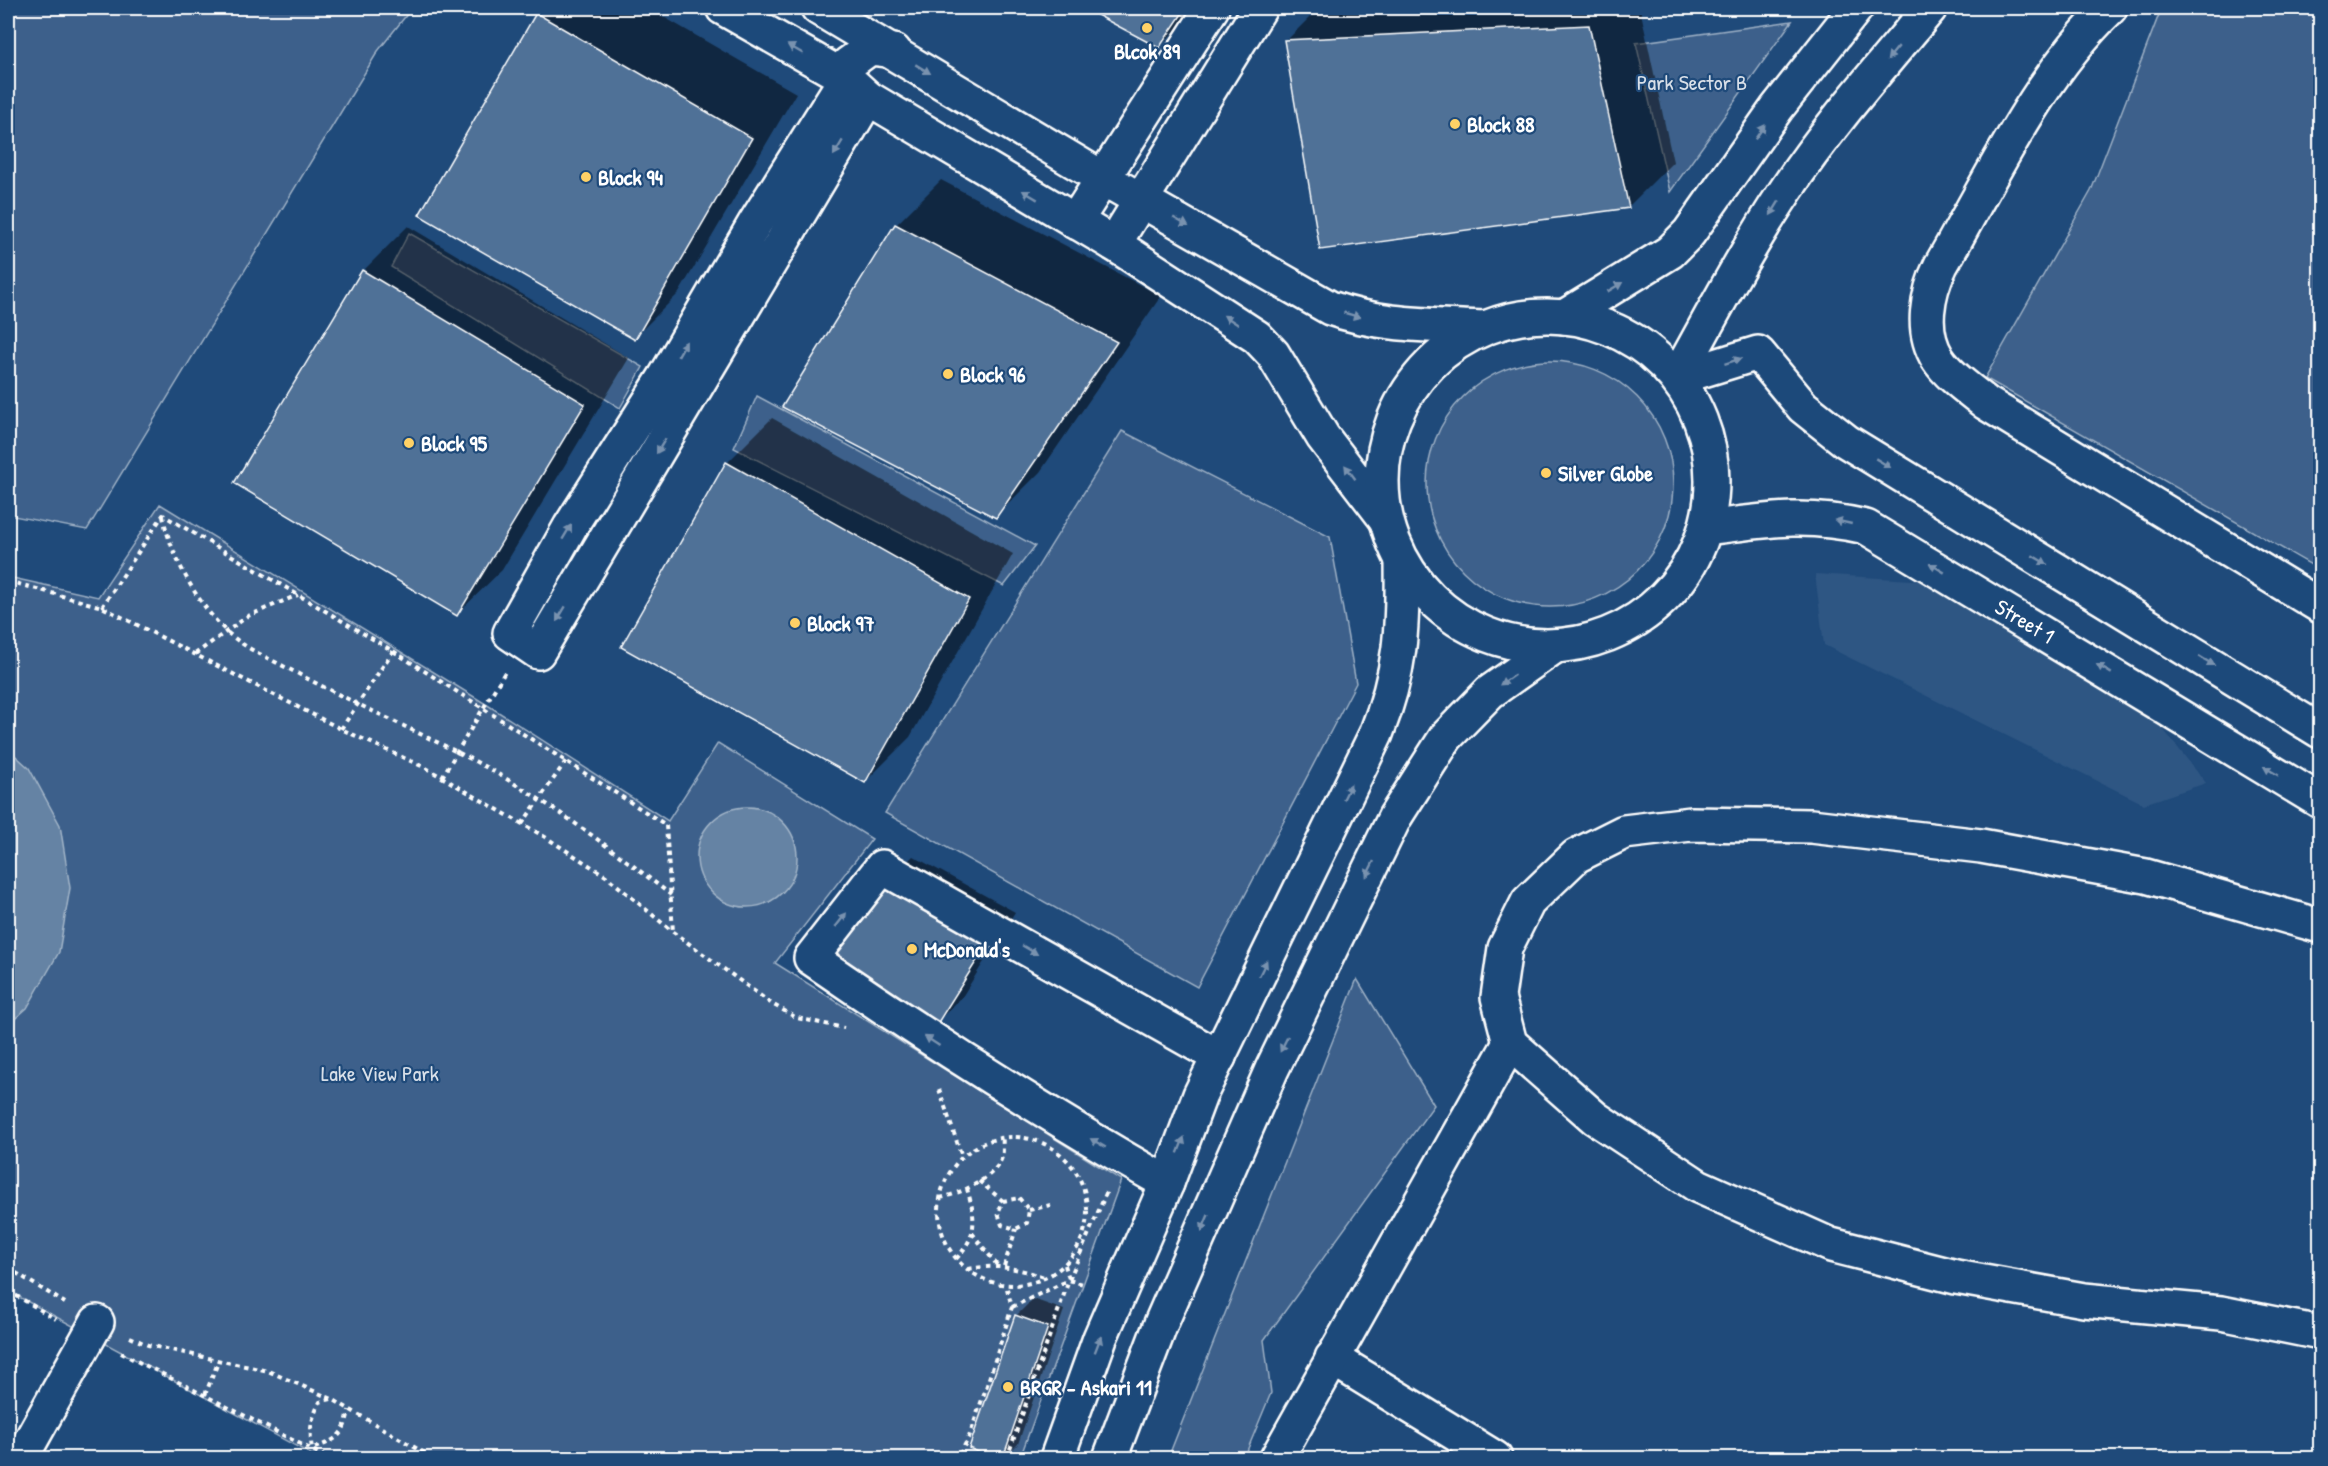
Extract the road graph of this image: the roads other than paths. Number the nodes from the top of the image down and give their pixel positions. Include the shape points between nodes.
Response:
1 (723, 8) edge
2 (818, 8) edge
3 (1212, 8) edge
4 (1260, 8) edge
5 (1856, 8) edge
6 (1930, 8) edge
7 (2110, 8) edge
8 (894, 51) junction
9 (857, 88) junction
10 (1104, 179) junction
11 (1141, 200) junction
12 (1075, 222) junction
13 (1114, 244) junction
14 (1564, 317) junction
15 (1484, 328) junction
16 (1677, 378) junction
17 (1385, 518) junction
18 (1706, 528) junction
19 (1402, 561) junction
20 (2320, 606) edge
21 (524, 642) road end
22 (1555, 646) junction
23 (2320, 731) edge
24 (2320, 801) edge
25 (2320, 926) edge
26 (1510, 1043) junction
27 (1219, 1057) junction
28 (1167, 1183) junction
29 (93, 1330) road end
30 (2320, 1333) edge
31 (1332, 1358) junction
32 (21, 1458) edge
33 (1056, 1458) edge
34 (1110, 1458) edge
35 (1277, 1458) edge
36 (1495, 1458) edge

9 -> 1 street
2 - 8 street
3 - 10 street
4 - 11 street
14 -> 5 street via 1670,252 1689,233 1777,108
6 -> 16 street via 1834,123 1787,189
7 - 20 street via 2073,45 1947,255 1932,285 1928,333 1938,358 1986,403
8 - 9 street via 870,48 848,64
8 -> 10 street
12 -> 9 street
9 - 21 street via 678,387 538,652
10 - 11 street
10 - 12 street
11 - 13 street
11 -> 15 street via 1330,308 1390,323
12 - 13 street
17 -> 13 street via 1323,436 1273,354 1257,337
14 - 15 street via 1519,319
14 - 16 street via 1596,323 1627,337 1654,355
15 - 17 street via 1450,347 1428,366 1399,405 1386,441 1381,479
16 - 18 street via 1697,412 1710,449 1713,489
16 -> 23 street via 1758,353 1803,407 1846,441
17 - 19 street
18 - 22 street via 1690,565 1665,597 1633,623 1595,640
24 -> 18 street, Street 1 via 1866,527 1834,519 1790,517
19 - 22 street via 1429,598 1466,626 1509,642
27 -> 19 street via 1390,699 1403,624
22 -> 34 street via 1490,692 1446,736 1395,817 1272,1069 1162,1321
25 - 26 street via 2146,876 1981,846 1811,826 1691,824 1624,832 1576,856 1528,902 1505,948 1497,997
26 - 30 street via 1595,1118 1698,1186 1831,1245 1956,1277 2084,1300 2221,1313
26 - 31 street
28 -> 27 street via 1200,1095
28 -> 27 street via 927,1039 811,958 882,867
33 -> 28 street via 1100,1338
29 - 32 street
31 - 35 street
31 - 36 street

